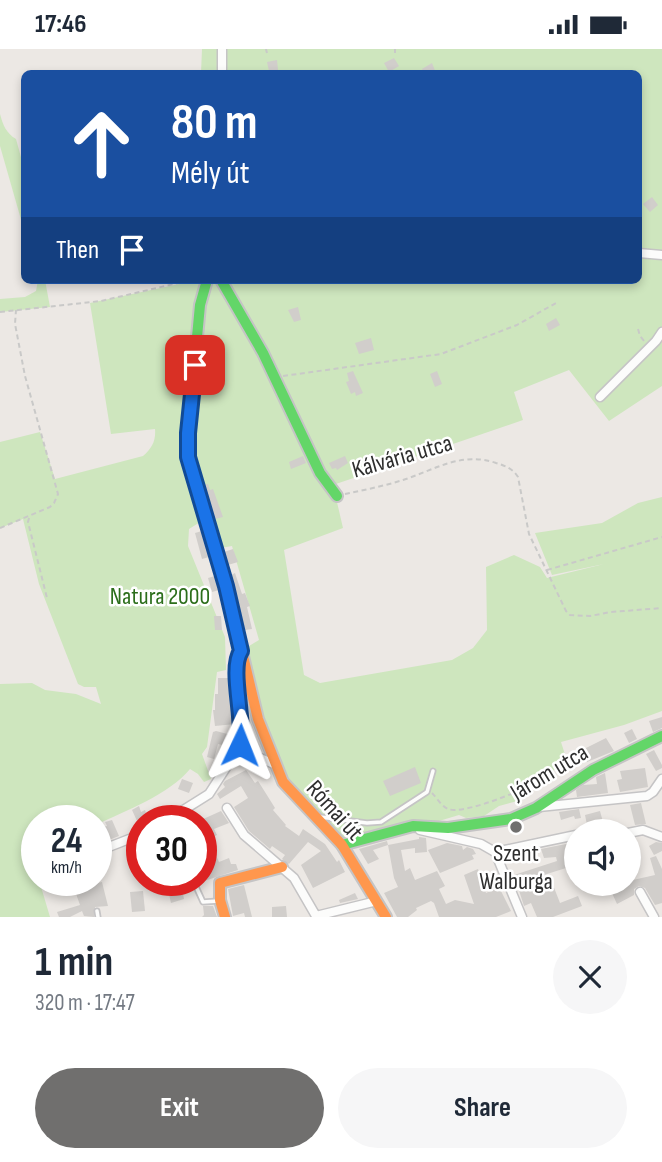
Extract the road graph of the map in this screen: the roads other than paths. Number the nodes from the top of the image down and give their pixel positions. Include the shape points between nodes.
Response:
1 (222, 49) edge
2 (222, 70) edge
3 (642, 253) edge
4 (662, 255) edge
5 (206, 284) edge
6 (224, 284) edge
7 (662, 331) edge
8 (600, 397) dead end
9 (337, 496) road end
10 (241, 651) junction
11 (662, 736) edge
12 (240, 745) junction
13 (274, 764) junction
14 (433, 771) dead end
15 (662, 779) edge
16 (191, 805) edge
17 (227, 808) dead end
18 (536, 808) junction
19 (315, 816) junction
20 (410, 826) junction
21 (641, 830) edge
22 (662, 837) edge
23 (564, 838) edge
24 (342, 845) junction
25 (495, 852) junction
26 (282, 867) junction
27 (641, 894) edge
28 (198, 896) edge
29 (220, 900) junction
30 (377, 901) junction
31 (97, 911) dead end
32 (98, 917) edge
33 (225, 917) edge
34 (386, 917) edge
35 (522, 917) edge
36 (654, 917) edge

1 - 2 street
3 - 4 street
5 - 10 street via 200,305 188,457
6 - 9 street, Kálvária utca
7 - 8 street
10 - 12 street via 235,667 241,704
10 - 13 street
11 - 18 street, Járom utca via 582,776
12 - 13 street, Római út
12 - 16 street via 209,794
13 - 19 street, Római út via 291,792
14 - 19 lane via 428,792 381,822
15 - 18 street via 647,796
17 - 26 street via 244,835
18 - 20 street, Járom utca via 496,823
19 - 24 street, Római út
20 - 24 street, Járom utca
20 - 25 street via 481,843
21 - 22 street
23 - 25 street
24 - 30 street, Római út
25 - 35 street
26 - 29 street via 220,883
26 - 30 street via 294,878 316,916
27 - 36 street
28 - 29 lane via 203,902
29 - 33 street
30 - 34 street, Római út
31 - 32 lane

